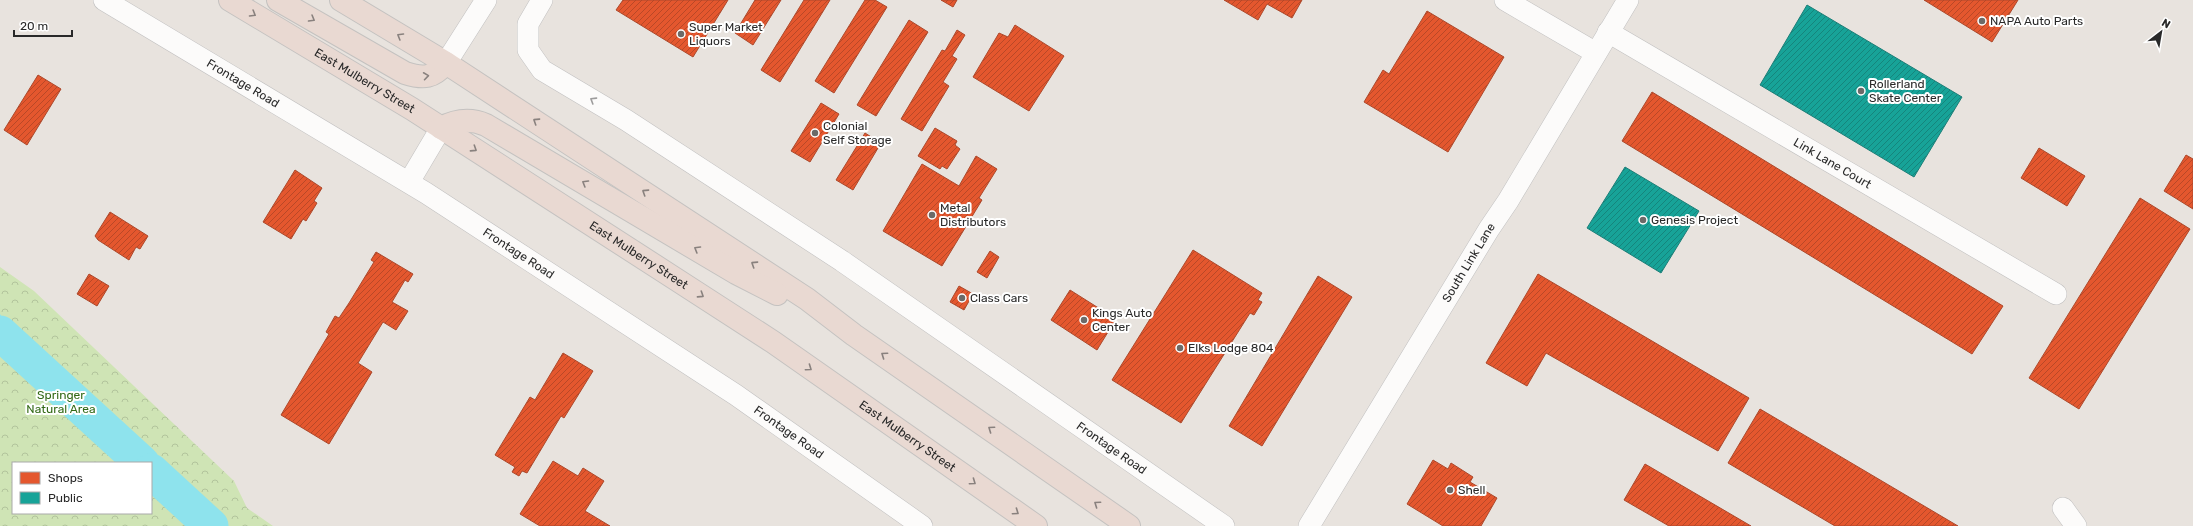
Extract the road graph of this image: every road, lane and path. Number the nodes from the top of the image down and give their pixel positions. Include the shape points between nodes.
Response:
1 (104, 0) edge
2 (230, 0) edge
3 (278, 0) edge
4 (341, 0) edge
5 (486, 0) edge
6 (542, 0) edge
7 (1505, 0) edge
8 (1628, 0) edge
9 (1608, 32) junction
10 (1596, 53) junction
11 (446, 63) junction
12 (441, 128) junction
13 (409, 182) junction
14 (2056, 294) dead end
15 (854, 334) junction
16 (2063, 508) dead end
17 (922, 526) edge
18 (1036, 526) edge
19 (1129, 526) edge
20 (1224, 526) edge
21 (1309, 526) edge
22 (2076, 526) edge

1 - 13 street, Frontage Road
2 -> 12 highway, East Mulberry Street
3 -> 11 highway via 405,73 416,77 431,76
11 -> 4 highway
5 - 11 street
20 -> 6 street, Frontage Road via 842,261 626,120 542,70 528,50 528,24
7 - 10 street
8 - 9 street, South Link Lane
9 - 10 street, South Link Lane
9 - 14 street, Link Lane Court
10 - 21 street, South Link Lane
15 -> 11 highway via 807,299
12 - 13 street
15 -> 12 highway via 736,273 486,125 466,120
12 -> 18 highway, East Mulberry Street via 773,342
13 - 17 street, Frontage Road via 736,395
19 -> 15 highway
16 - 22 street

